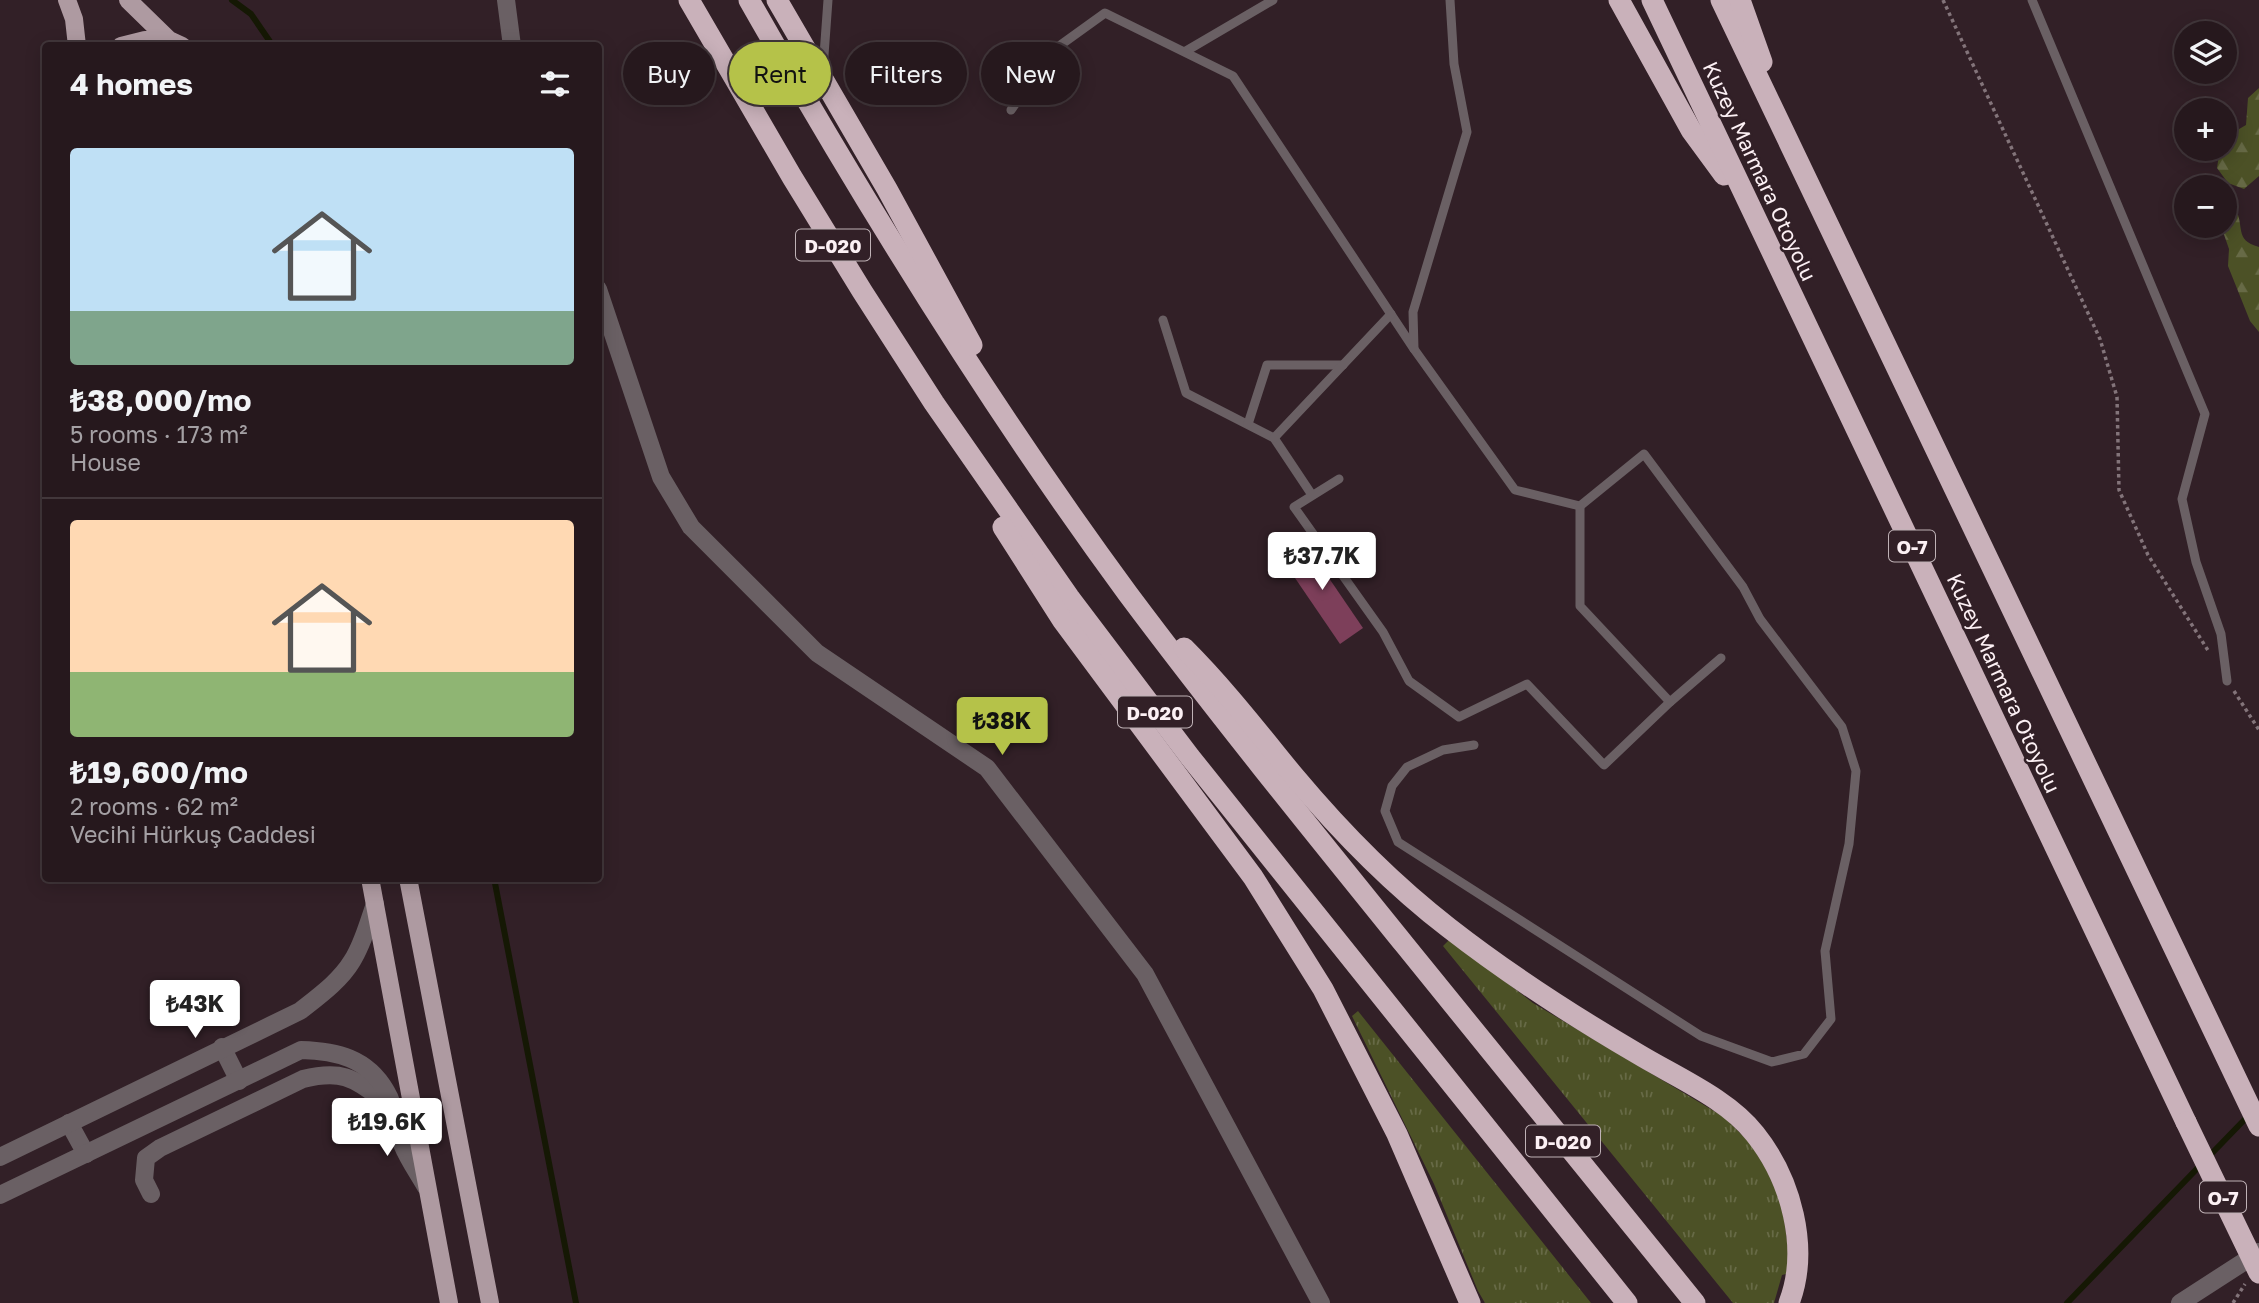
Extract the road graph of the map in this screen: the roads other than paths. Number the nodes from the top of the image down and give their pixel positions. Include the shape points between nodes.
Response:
1 (67, 0) edge
2 (128, 0) edge
3 (506, 0) edge
4 (675, 0) edge
5 (689, 0) edge
6 (749, 0) edge
7 (778, 0) edge
8 (828, 0) edge
9 (1273, 0) edge
10 (1450, 0) edge
11 (1619, 0) edge
12 (1652, 0) edge
13 (1721, 0) edge
14 (1740, 0) edge
15 (2032, 0) edge
16 (77, 42) edge
17 (137, 42) edge
18 (165, 42) edge
19 (174, 42) edge
20 (511, 42) edge
21 (802, 42) edge
22 (825, 42) edge
23 (1186, 51) junction
24 (729, 70) edge
25 (729, 73) edge
26 (831, 93) edge
27 (750, 105) edge
28 (1011, 110) dead end
29 (1787, 140) junction
30 (1752, 213) junction
31 (602, 301) edge
32 (1391, 314) junction
33 (1163, 320) dead end
34 (1415, 349) junction
35 (1343, 365) junction
36 (934, 403) junction
37 (1248, 424) junction
38 (1275, 438) junction
39 (1042, 472) junction
40 (1339, 478) dead end
41 (1312, 495) junction
42 (1580, 506) junction
43 (1129, 594) junction
44 (1721, 658) dead end
45 (2227, 681) road end
46 (1670, 702) junction
47 (1474, 745) dead end
48 (371, 882) edge
49 (409, 882) edge
50 (375, 904) junction
51 (222, 1048) junction
52 (239, 1081) junction
53 (392, 1106) junction
54 (69, 1123) junction
55 (2259, 1126) edge
56 (86, 1154) junction
57 (0, 1157) edge
58 (428, 1190) junction
59 (151, 1194) dead end
60 (0, 1195) edge
61 (2259, 1252) edge
62 (2259, 1273) edge
63 (450, 1303) edge
64 (489, 1303) edge
65 (1321, 1303) edge
66 (1470, 1303) edge
67 (1627, 1303) edge
68 (1695, 1303) edge
69 (1788, 1303) edge
70 (2180, 1303) edge

1 - 16 main road
2 - 19 main road
3 - 20 street
4 - 25 highway
5 - 24 highway, D-020
6 - 39 highway, D-020 via 929,301
7 - 21 highway
8 - 22 lane
9 - 23 lane
10 - 34 lane via 1454,64 1467,132 1412,312
11 - 30 highway via 1692,130
12 - 30 highway, Kuzey Marmara Otoyolu / O-7
13 - 29 highway, Kuzey Marmara Otoyolu
14 - 29 highway
15 - 45 lane via 2205,414 2182,499 2196,562 2221,634
17 - 18 main road
23 - 28 lane via 1105,13 1055,50
23 - 32 lane via 1233,76
26 - 39 highway
27 - 36 highway, D-020
29 - 55 highway, Kuzey Marmara Otoyolu
30 - 62 highway, Kuzey Marmara Otoyolu / O-7, bridge
31 - 65 street via 661,477 691,527 817,653 987,768 1145,974
32 - 34 lane
32 - 35 lane
33 - 37 lane via 1186,393
34 - 42 lane via 1515,490
35 - 37 lane via 1267,365
35 - 38 lane
36 - 66 highway via 986,501 1063,621 1253,877 1323,989 1397,1134
36 - 67 highway, D-020 via 1129,677
37 - 38 lane
38 - 41 lane
39 - 43 highway, D-020
40 - 41 lane
41 - 46 lane via 1294,507 1383,632 1409,681 1459,717 1527,684 1604,765
42 - 46 lane via 1580,606
42 - 47 lane via 1644,454 1842,727 1856,771 1849,844 1825,951 1830,1019 1804,1054 1772,1062 1701,1036 1398,842 1385,811 1392,786 1407,766 1443,750
43 - 68 highway, D-020 via 1315,835
43 - 69 highway via 1218,682 1294,776 1376,864 1447,926 1510,973 1719,1101 1754,1132 1791,1203 1796,1271
44 - 46 lane
48 - 50 main road
49 - 64 main road
50 - 51 street via 352,962 327,990 300,1011
50 - 58 main road
51 - 52 street
51 - 54 street
52 - 53 street via 301,1050 324,1051 349,1056 369,1072
52 - 56 street
53 - 58 street via 401,1143
53 - 59 street via 345,1076 303,1079 146,1158 144,1180
54 - 56 street
54 - 57 street
56 - 60 street
58 - 63 main road
61 - 70 street

